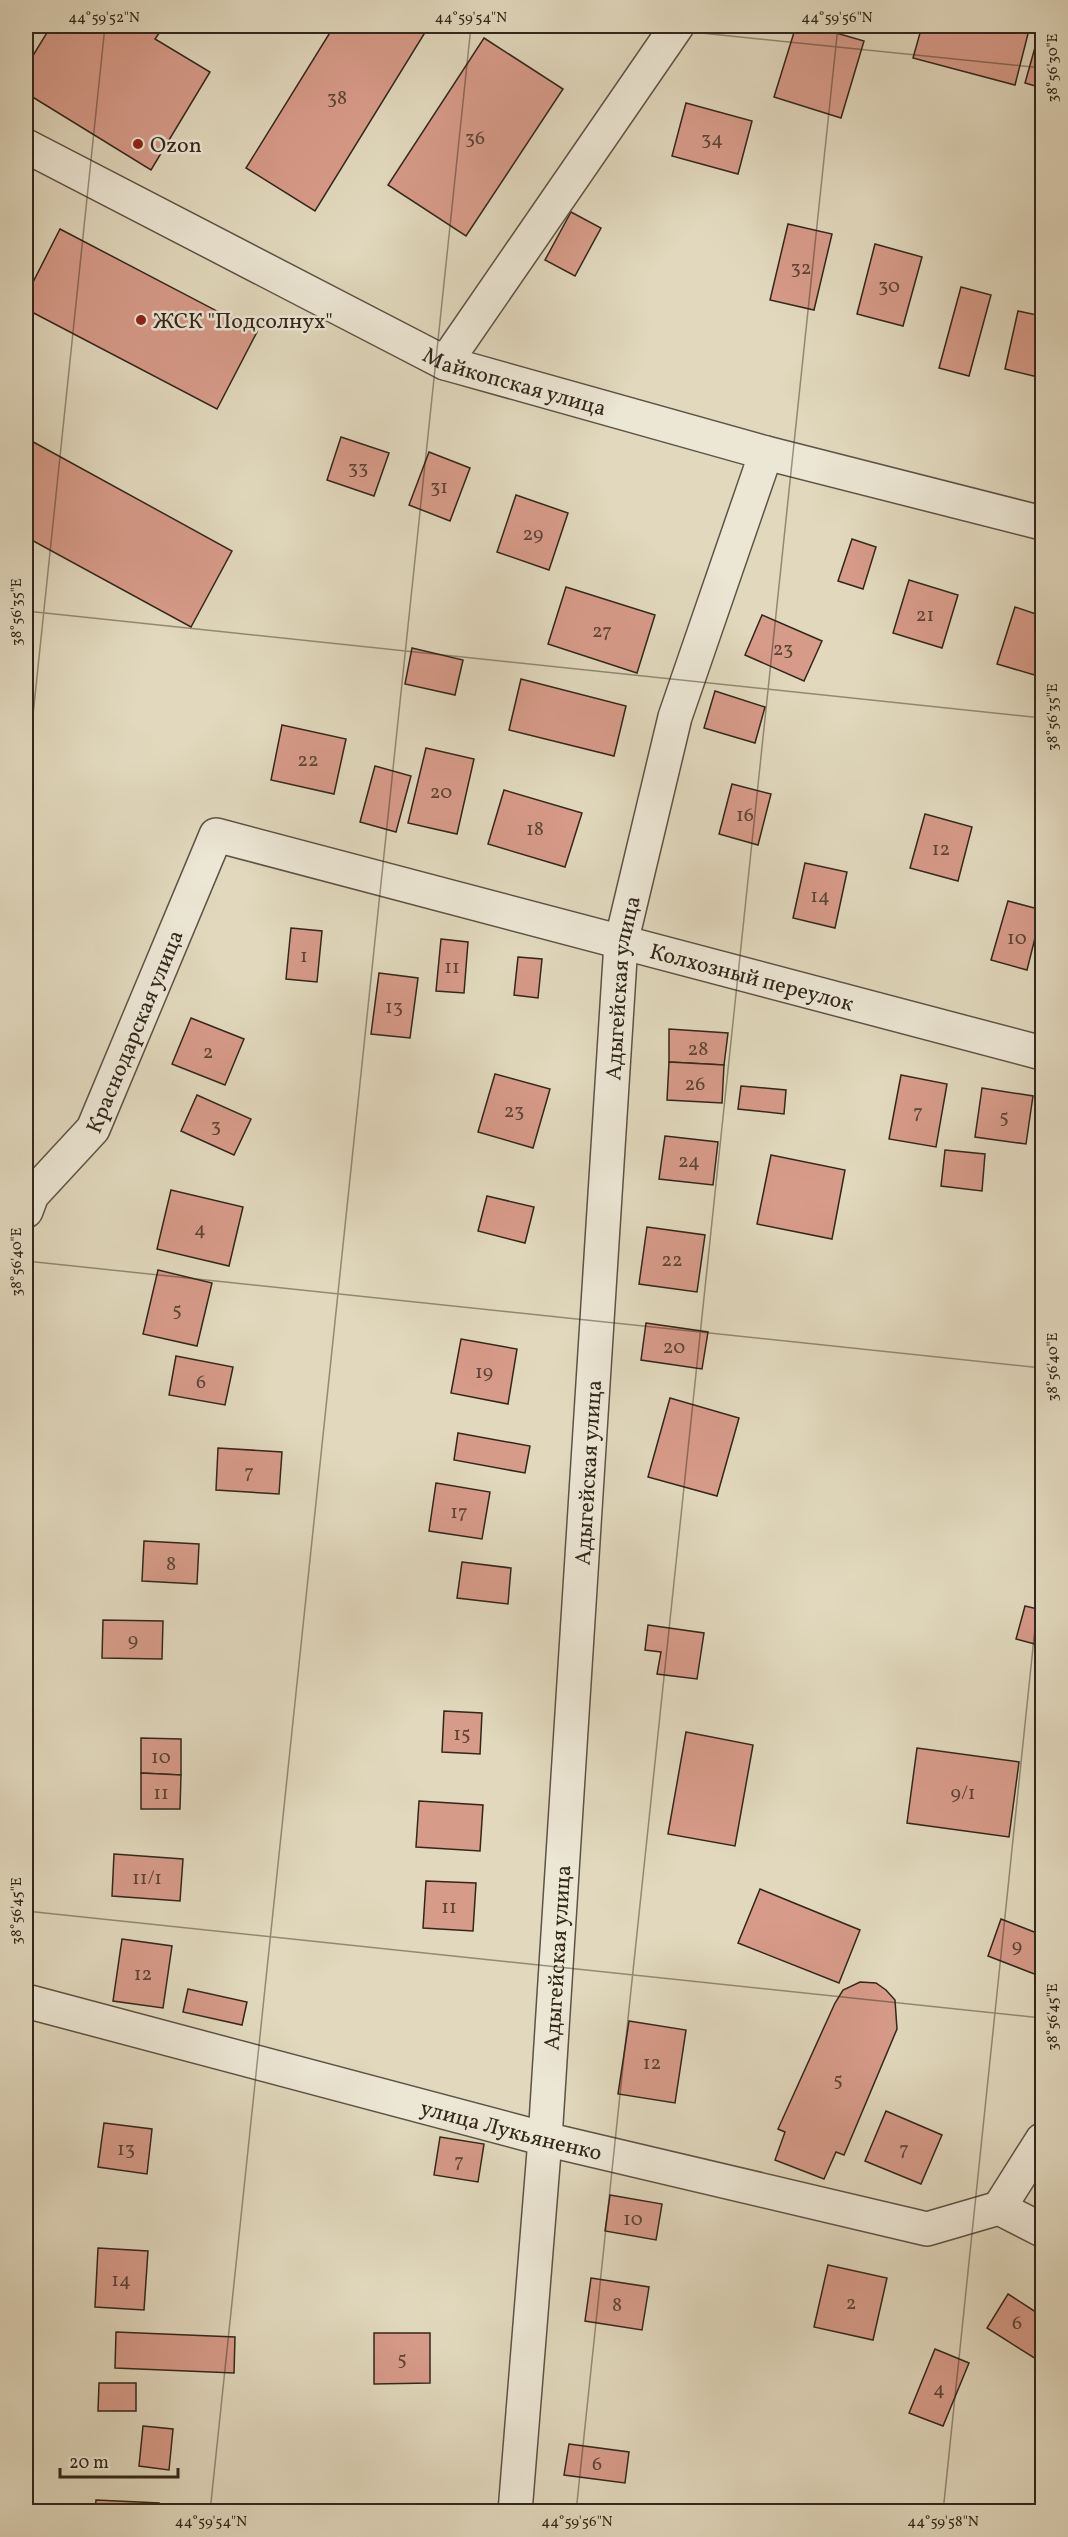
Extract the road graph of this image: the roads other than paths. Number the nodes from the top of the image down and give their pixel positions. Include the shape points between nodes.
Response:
1 (677, 26) edge
2 (26, 146) edge
3 (445, 363) junction
4 (766, 453) junction
5 (1042, 524) edge
6 (216, 834) joint
7 (621, 943) junction
8 (1042, 1053) edge
9 (26, 1211) edge
10 (26, 2001) edge
11 (545, 2139) junction
12 (1042, 2140) edge
13 (999, 2208) junction
14 (1042, 2230) edge
15 (515, 2511) edge

1 - 3 street
2 - 3 street, Майкопская улица
3 - 4 street, Майкопская улица
4 - 5 street, Майкопская улица
4 - 7 street, Адыгейская улица via 675,717
6 - 7 street, Колхозный переулок
6 - 9 street, Краснодарская улица via 93,1128 32,1196
7 - 8 street, Колхозный переулок
7 - 11 street, Адыгейская улица
10 - 11 street, улица Лукьяненко
11 - 13 street, улица Лукьяненко via 927,2229
11 - 15 street, Адыгейская улица
12 - 13 street
13 - 14 street

